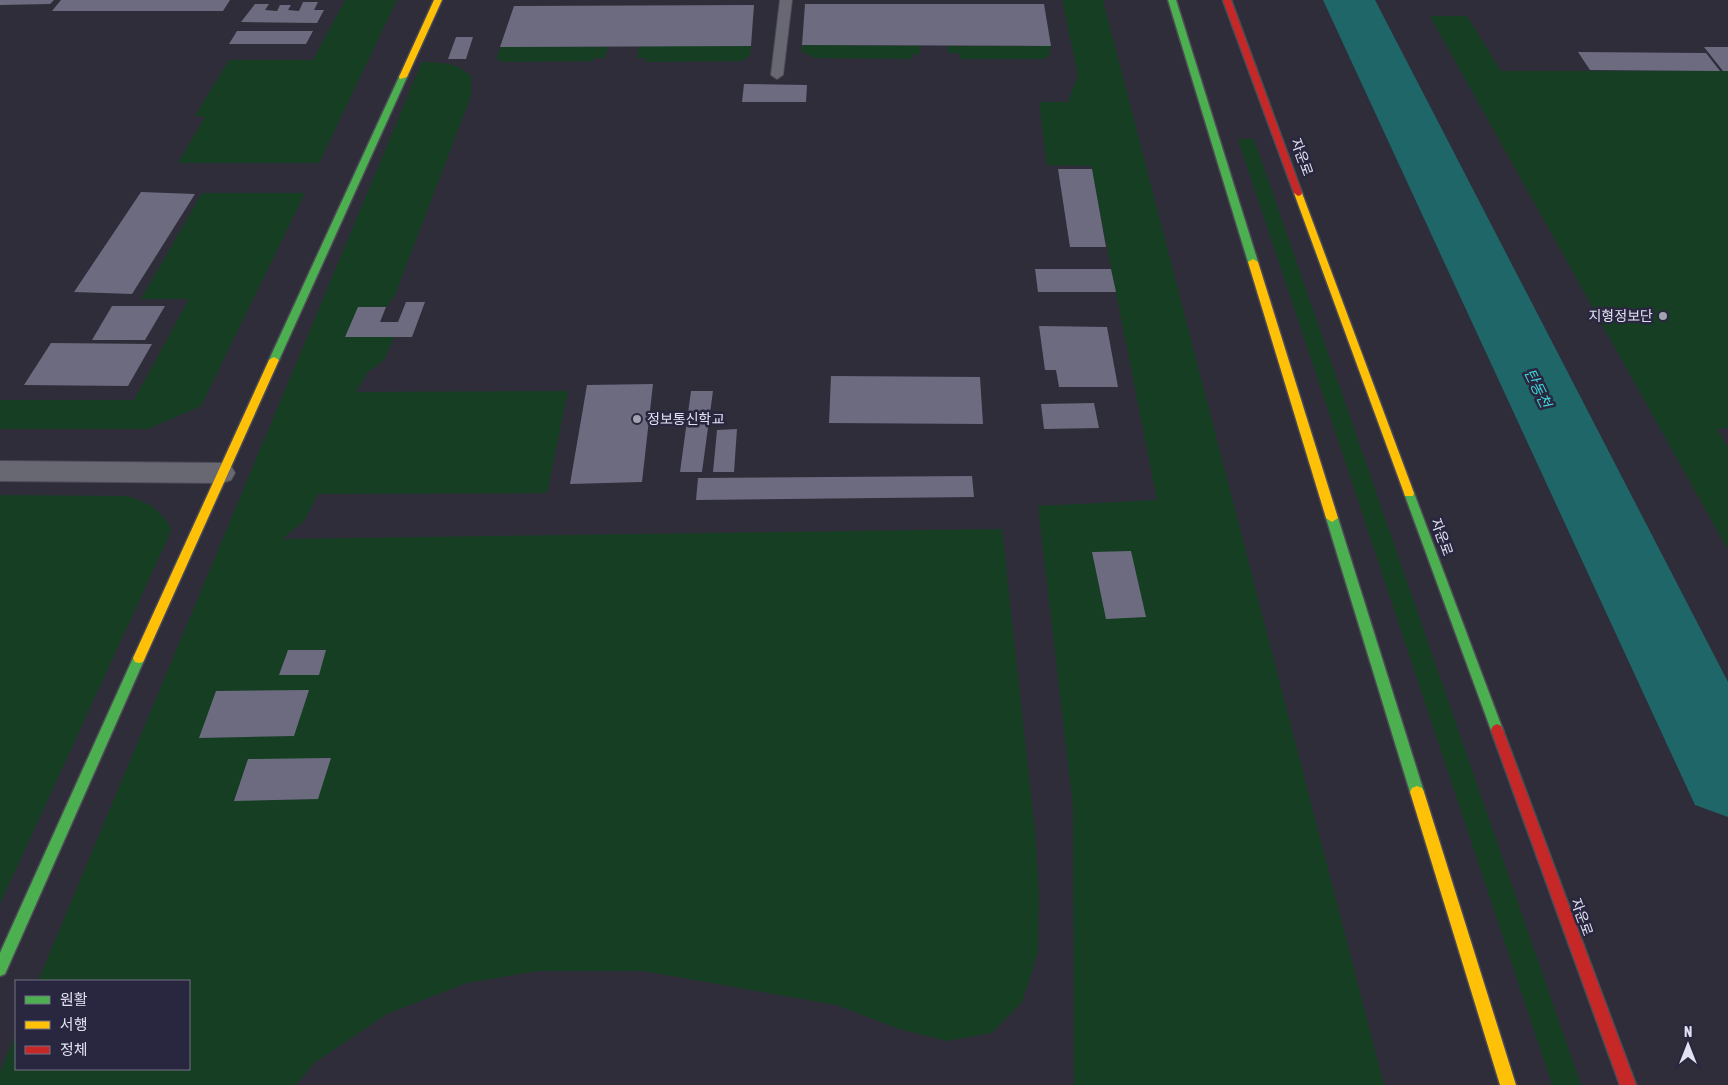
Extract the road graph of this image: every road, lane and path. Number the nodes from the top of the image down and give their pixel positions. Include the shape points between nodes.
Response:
1 (438, 0) edge
2 (786, 0) edge
3 (1172, 0) edge
4 (1227, 0) edge
5 (778, 75) dead end
6 (0, 472) edge
7 (222, 473) junction
8 (0, 969) edge
9 (1508, 1085) edge
10 (1628, 1085) edge

1 - 7 street
2 - 5 lane
3 - 9 street
4 - 10 street, 자운로
6 - 7 street
7 - 8 street

